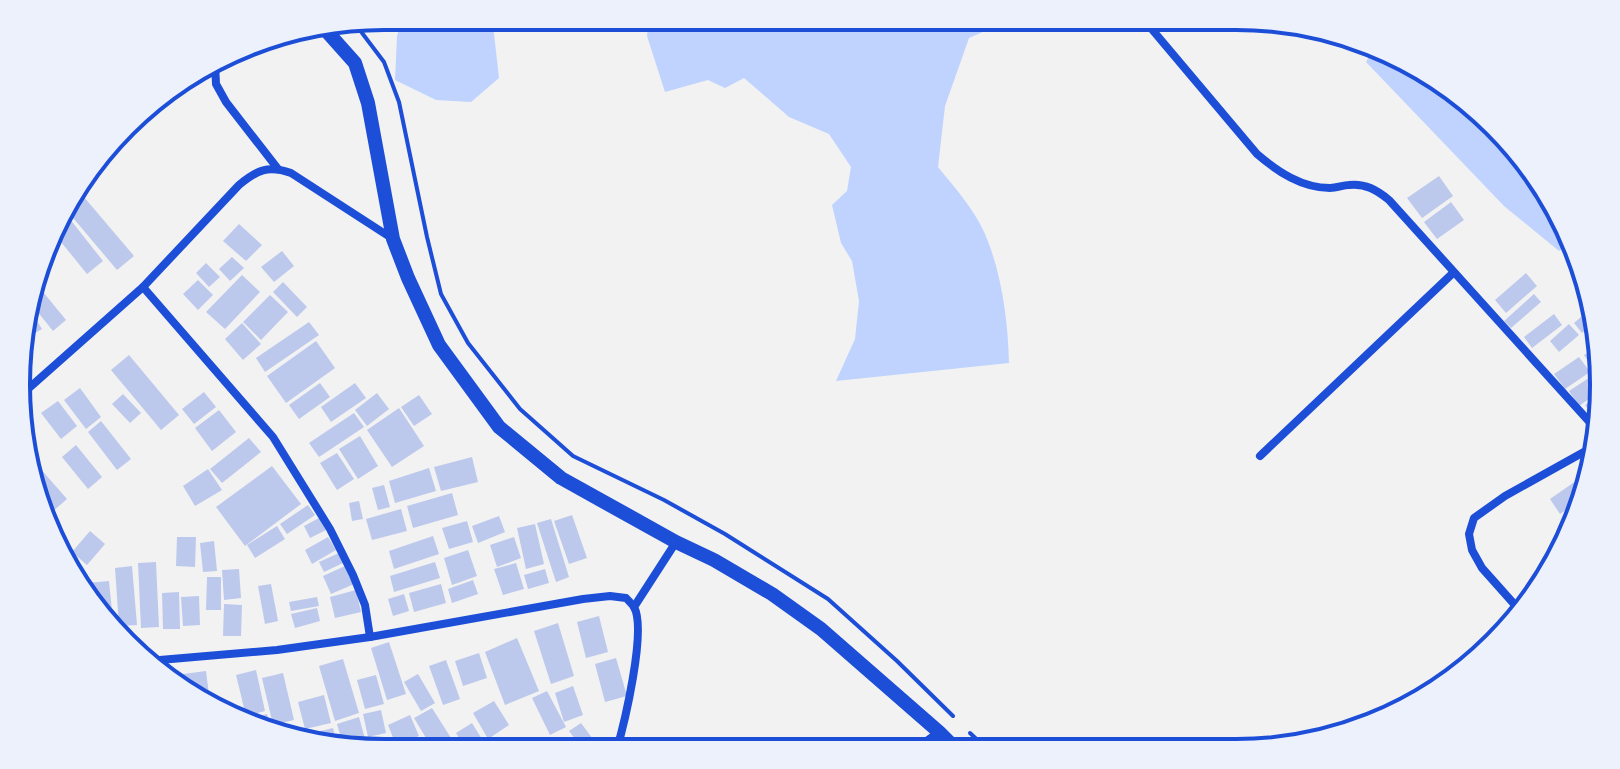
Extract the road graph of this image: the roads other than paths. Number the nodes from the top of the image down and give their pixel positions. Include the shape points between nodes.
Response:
1 (1153, 30) edge
2 (330, 34) edge
3 (215, 73) edge
4 (278, 169) junction
5 (393, 239) junction
6 (1453, 273) junction
7 (143, 287) junction
8 (30, 387) edge
9 (1588, 420) edge
10 (1583, 452) edge
11 (1260, 456) dead end
12 (676, 542) junction
13 (1514, 604) edge
14 (634, 607) junction
15 (370, 637) junction
16 (162, 660) edge
17 (939, 732) junction
18 (620, 739) edge
19 (929, 739) edge
20 (946, 739) edge

1 - 6 street via 1273,168 1312,186 1372,187
2 - 5 street via 355,63 368,103
3 - 4 street via 226,102
4 - 5 street
4 - 7 street via 265,169 239,185
5 - 12 street via 439,345 499,427 561,478
6 - 9 street
6 - 11 street
7 - 8 street
7 - 15 street via 281,449 353,575
10 - 13 street via 1474,518 1472,550
12 - 14 street
12 - 17 street via 772,594 821,629
14 - 15 street via 626,598 583,599
14 - 18 street via 635,669
15 - 16 street
17 - 19 street
17 - 20 street

